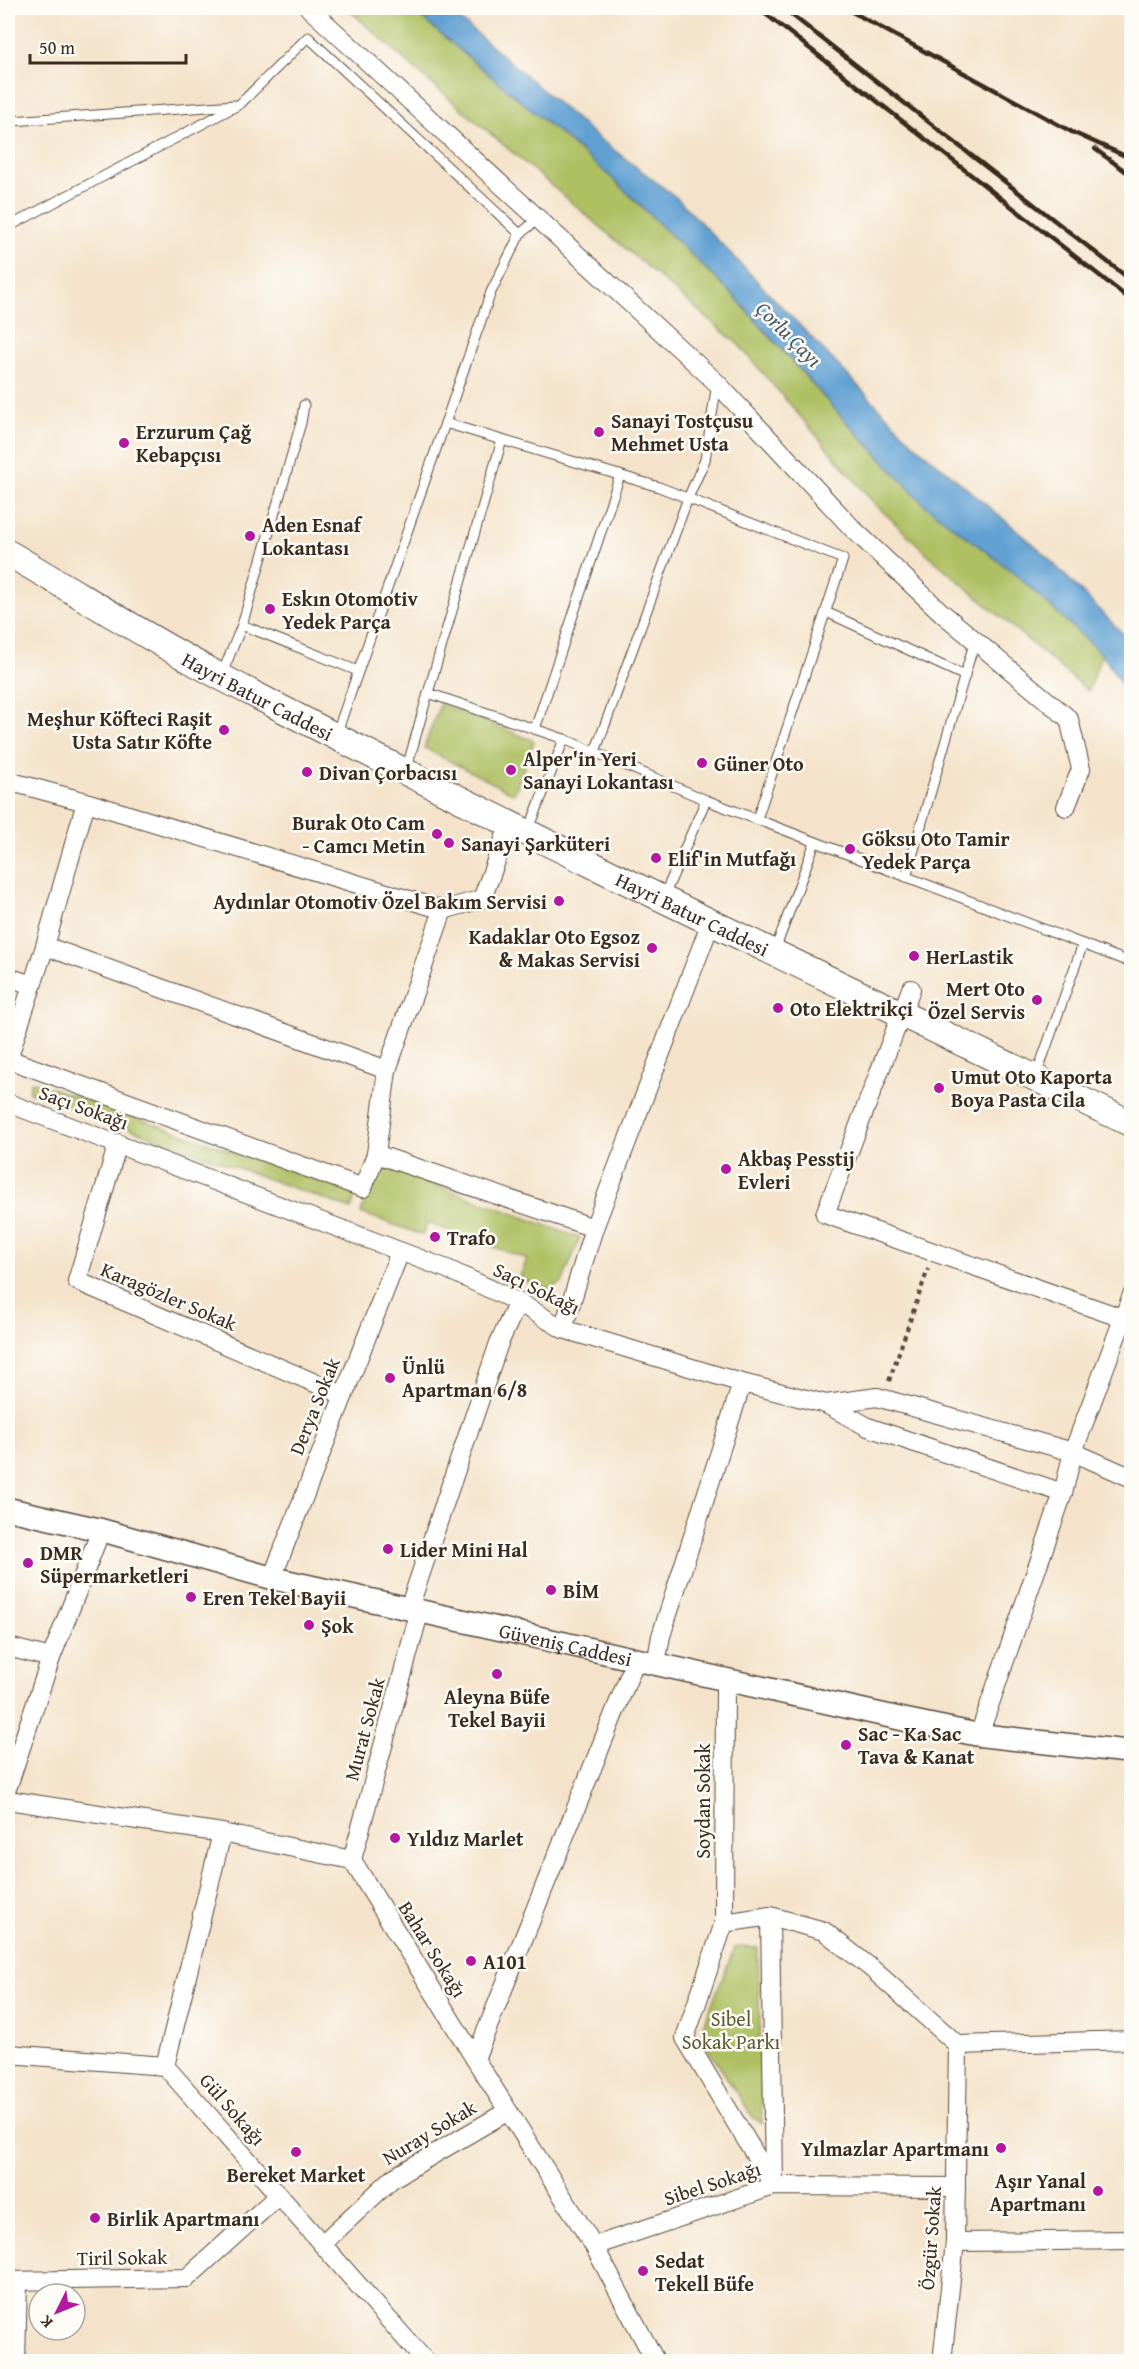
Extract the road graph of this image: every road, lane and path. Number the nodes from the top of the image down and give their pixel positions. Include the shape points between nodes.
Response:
1 (309, 8) edge
2 (240, 104) junction
3 (8, 105) edge
4 (12, 121) junction
5 (8, 135) edge
6 (539, 218) junction
7 (8, 227) edge
8 (520, 234) junction
9 (717, 383) junction
10 (304, 405) dead end
11 (445, 423) junction
12 (502, 440) junction
13 (620, 475) junction
14 (688, 498) junction
15 (8, 553) edge
16 (826, 612) junction
17 (242, 625) junction
18 (975, 640) junction
19 (358, 671) junction
20 (221, 676) junction
21 (964, 676) junction
22 (428, 693) junction
23 (535, 729) junction
24 (336, 735) junction
25 (564, 739) junction
26 (595, 752) junction
27 (405, 771) junction
28 (8, 781) edge
29 (706, 800) junction
30 (86, 802) junction
31 (1066, 807) dead end
32 (757, 819) junction
33 (519, 827) junction
34 (815, 842) junction
35 (906, 877) junction
36 (663, 898) junction
37 (443, 909) junction
38 (711, 922) junction
39 (1083, 945) junction
40 (45, 946) junction
41 (774, 952) junction
42 (1131, 963) edge
43 (8, 977) edge
44 (32, 985) junction
45 (911, 989) dead end
46 (902, 1014) junction
47 (8, 1061) edge
48 (387, 1070) junction
49 (1035, 1078) junction
50 (8, 1103) edge
51 (1131, 1124) edge
52 (118, 1143) junction
53 (375, 1154) junction
54 (594, 1228) junction
55 (400, 1252) junction
56 (934, 1252) junction
57 (1131, 1295) edge
58 (518, 1302) junction
59 (1122, 1318) junction
60 (563, 1329) junction
61 (742, 1383) junction
62 (343, 1395) junction
63 (883, 1399) junction
64 (826, 1404) junction
65 (1073, 1452) junction
66 (1131, 1478) edge
67 (1063, 1492) junction
68 (8, 1509) edge
69 (101, 1530) junction
70 (272, 1578) junction
71 (415, 1609) junction
72 (8, 1647) edge
73 (51, 1658) junction
74 (646, 1662) junction
75 (725, 1679) junction
76 (979, 1735) junction
77 (1131, 1752) edge
78 (8, 1786) edge
79 (8, 1800) edge
80 (222, 1833) junction
81 (352, 1860) junction
82 (770, 1916) junction
83 (724, 1923) junction
84 (1131, 2040) edge
85 (958, 2045) junction
86 (8, 2054) edge
87 (475, 2059) junction
88 (165, 2066) junction
89 (508, 2111) junction
90 (774, 2186) junction
91 (956, 2187) junction
92 (278, 2196) junction
93 (1131, 2240) edge
94 (955, 2242) junction
95 (322, 2244) junction
96 (594, 2246) junction
97 (13, 2281) edge
98 (16, 2361) edge
99 (426, 2361) edge
100 (656, 2361) edge
101 (942, 2361) edge

1 - 6 street
2 - 4 lane
2 - 7 lane
2 - 8 lane via 308,37
3 - 4 lane
4 - 5 lane
6 - 8 lane
6 - 9 street
8 - 11 lane via 491,292
9 - 14 lane via 705,460
9 - 18 street via 853,529
10 - 17 lane
11 - 12 lane
11 - 19 lane
12 - 13 lane
12 - 22 lane
13 - 14 lane
13 - 23 lane
14 - 16 lane via 843,559
14 - 26 lane
15 - 20 main road, Hayri Batur Caddesi
16 - 21 lane
16 - 32 lane
17 - 19 lane
17 - 20 lane
18 - 21 lane
18 - 31 street via 1069,719 1081,769
19 - 24 lane
20 - 24 main road, Hayri Batur Caddesi
21 - 35 lane
22 - 23 lane
22 - 27 lane
23 - 25 lane
24 - 27 main road, Hayri Batur Caddesi
25 - 26 lane
25 - 33 lane
26 - 29 lane
27 - 33 main road, Hayri Batur Caddesi
28 - 30 street
29 - 32 lane
29 - 36 lane
30 - 37 street
30 - 40 street
32 - 34 lane
33 - 36 main road, Hayri Batur Caddesi
33 - 37 street via 482,899
34 - 35 lane
34 - 41 lane
35 - 39 lane
36 - 38 main road, Hayri Batur Caddesi
37 - 48 street
38 - 41 main road, Hayri Batur Caddesi
38 - 54 street
39 - 42 lane
39 - 49 lane
40 - 44 street
40 - 48 street
41 - 46 main road, Hayri Batur Caddesi
43 - 44 street
44 - 47 street
45 - 46 street
46 - 49 main road, Hayri Batur Caddesi
46 - 56 street via 825,1214
47 - 53 street via 363,1188
48 - 53 street
49 - 51 main road, Hayri Batur Caddesi
50 - 52 street, Saçı Sokağı
52 - 55 street, Saçı Sokağı
52 - 62 street, Karagözler Sokak via 77,1281
53 - 54 street
54 - 60 street
55 - 58 street, Saçı Sokağı
55 - 62 street, Derya Sokak
56 - 59 street
56 - 63 path
57 - 59 street
58 - 60 street, Saçı Sokağı
58 - 71 street, Murat Sokak via 499,1343
59 - 65 street
60 - 61 street, Saçı Sokağı
61 - 64 street, Saçı Sokağı
61 - 74 street via 661,1636
62 - 70 street, Derya Sokak
63 - 64 street
63 - 65 street
64 - 67 street via 868,1427
65 - 66 street
65 - 67 street
67 - 76 street
68 - 69 street, Güveniş Caddesi
69 - 70 street, Güveniş Caddesi
69 - 73 street
70 - 71 street, Güveniş Caddesi
71 - 74 street, Güveniş Caddesi
71 - 81 street, Murat Sokak
72 - 73 street
73 - 78 street
74 - 75 street, Güveniş Caddesi
74 - 87 street
75 - 76 street, Güveniş Caddesi
75 - 83 street, Soydan Sokak
76 - 77 street, Güveniş Caddesi
79 - 80 street
80 - 81 street
80 - 88 street
81 - 87 street, Bahar Sokağı
82 - 83 street
82 - 85 street via 824,1931
82 - 90 street
83 - 90 street, Soydan Sokak via 685,2038
84 - 85 street
85 - 91 street, Özgür Sokak
86 - 88 street
87 - 89 street, Bahar Sokağı
88 - 92 street, Gül Sokağı
89 - 95 street, Nuray Sokak via 393,2178
89 - 96 street, Bahar Sokağı
90 - 91 street, Sibel Sokağı
90 - 96 street, Sibel Sokağı
91 - 94 street, Özgür Sokak
92 - 95 street, Gül Sokağı
92 - 97 street, Tiril Sokak via 187,2278
93 - 94 street
94 - 101 street, Özgür Sokak
95 - 99 street, Gül Sokağı
96 - 100 street, Bahar Sokağı
97 - 98 street

